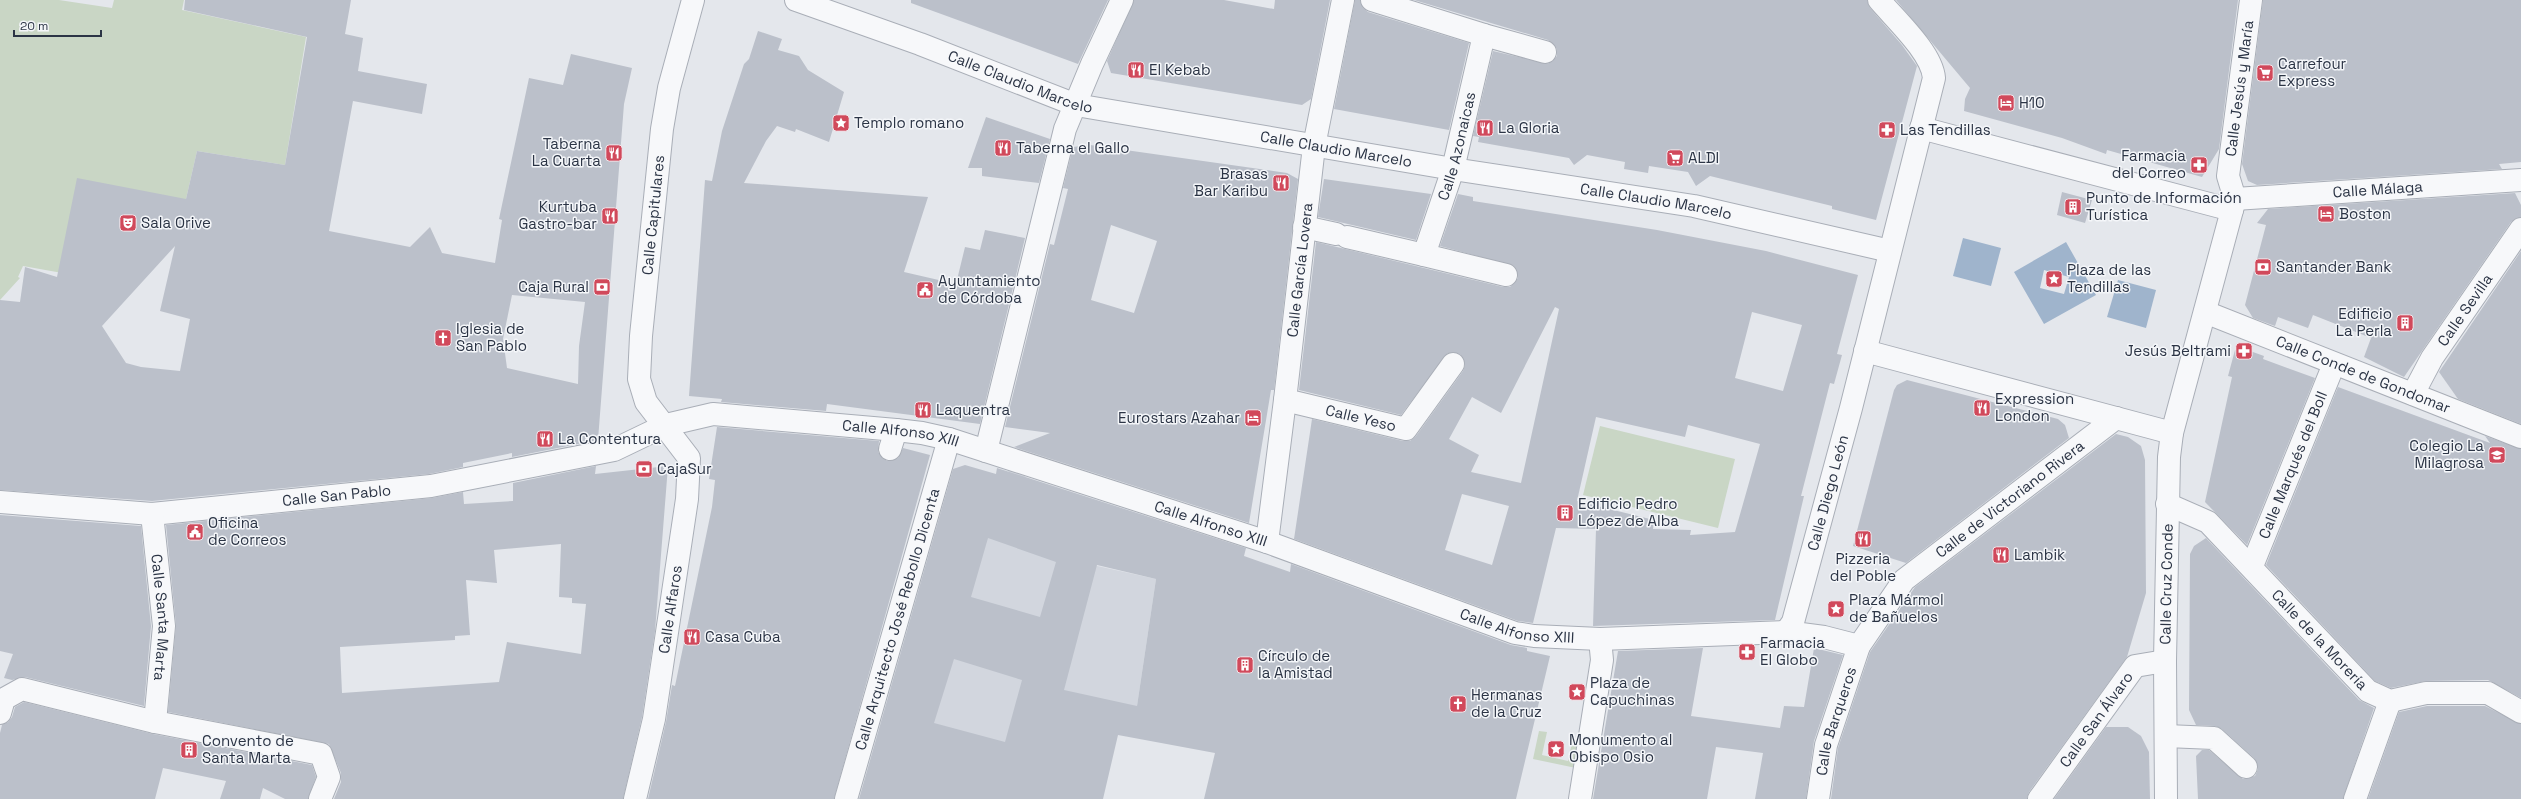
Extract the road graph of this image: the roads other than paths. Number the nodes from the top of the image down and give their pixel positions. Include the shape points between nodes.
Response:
1 (693, 0) edge
2 (796, 0) edge
3 (1122, 0) edge
4 (1343, 0) edge
5 (1372, 0) edge
6 (1879, 0) edge
7 (2251, 0) edge
8 (1484, 35) junction
9 (1545, 52) dead end
10 (1076, 105) junction
11 (1921, 128) junction
12 (1314, 146) junction
13 (1453, 169) junction
14 (2521, 180) edge
15 (2233, 205) junction
16 (1304, 227) junction
17 (2521, 229) edge
18 (1890, 251) junction
19 (1424, 255) junction
20 (1506, 275) dead end
21 (2204, 312) junction
22 (1865, 351) junction
23 (1453, 364) dead end
24 (2334, 364) junction
25 (2414, 394) junction
26 (1286, 400) junction
27 (2116, 418) junction
28 (666, 425) junction
29 (2172, 433) junction
30 (2521, 438) edge
31 (949, 439) junction
32 (986, 451) junction
33 (0, 502) edge
34 (2167, 504) junction
35 (152, 514) junction
36 (1266, 542) junction
37 (2252, 566) junction
38 (1786, 632) junction
39 (1600, 639) junction
40 (1859, 646) junction
41 (2165, 661) junction
42 (2390, 701) junction
43 (0, 712) edge
44 (2521, 712) edge
45 (155, 722) junction
46 (2166, 736) junction
47 (2246, 767) dead end
48 (1581, 795) edge
49 (320, 799) edge
50 (635, 799) edge
51 (846, 799) edge
52 (1818, 799) edge
53 (2039, 799) edge
54 (2166, 799) edge
55 (2354, 799) edge

1 - 28 street, Calle Capitulares via 672,74 662,129 641,336 639,379 646,402
2 - 10 street, Calle Claudio Marcelo via 920,44
3 - 10 street
4 - 12 street, Calle García Lovera
5 - 8 street
6 - 11 street via 1932,66 1934,78
7 - 15 street, Calle Jesús y María via 2228,176
8 - 9 street
8 - 13 street, Calle Azonaicas
10 - 12 street, Calle Claudio Marcelo
10 - 32 street via 1065,129
11 - 15 street
11 - 18 street
12 - 13 street, Calle Claudio Marcelo
12 - 16 street, Calle García Lovera
13 - 18 street, Calle Claudio Marcelo via 1694,206
13 - 19 street, Calle Azonaicas
14 - 15 street, Calle Málaga
15 - 21 street
16 - 19 street
16 - 26 street, Calle García Lovera
17 - 25 street, Calle Sevilla via 2432,358
18 - 22 street
19 - 20 street
21 - 24 street, Calle Conde de Gondomar
21 - 29 street
22 - 27 street
22 - 38 street, Calle Diego León via 1793,622
23 - 26 street, Calle Yeso via 1406,429
24 - 25 street, Calle Conde de Gondomar
24 - 37 street, Calle Marqués del Boll
25 - 30 street, Calle Conde de Gondomar
26 - 36 street, Calle García Lovera
27 - 29 street
27 - 40 street, Calle de Victoriano Rivera via 1904,580
28 - 31 street, Calle Alfonso XIII via 713,414 893,439 922,432
28 - 35 street, Calle San Pablo via 614,450 431,486
28 - 50 street, Calle Alfaros via 689,458 687,499 654,719
29 - 34 street, Calle Cruz Conde
31 - 32 street, Calle Alfonso XIII
31 - 51 street, Calle Arquitecto José Rebollo Dicenta
32 - 36 street, Calle Alfonso XIII
33 - 35 street, Calle San Pablo
34 - 37 street, Calle de la Morería via 2208,522
34 - 41 street, Calle Cruz Conde
35 - 45 street, Calle Santa Marta via 164,626
36 - 39 street, Calle Alfonso XIII via 1515,633
37 - 42 street, Calle de la Morería via 2368,691
38 - 39 street, Calle Alfonso XIII
38 - 40 street via 1824,637
39 - 48 street via 1602,660
40 - 52 street, Calle Barqueros via 1826,745
41 - 46 street, Calle Cruz Conde
41 - 53 street, Calle San Álvaro via 2135,666
42 - 44 street via 2426,693 2488,693
42 - 55 street
43 - 45 street via 4,699 22,689
45 - 49 street via 321,754 329,777
46 - 47 street via 2214,738
46 - 54 street, Calle Cruz Conde

